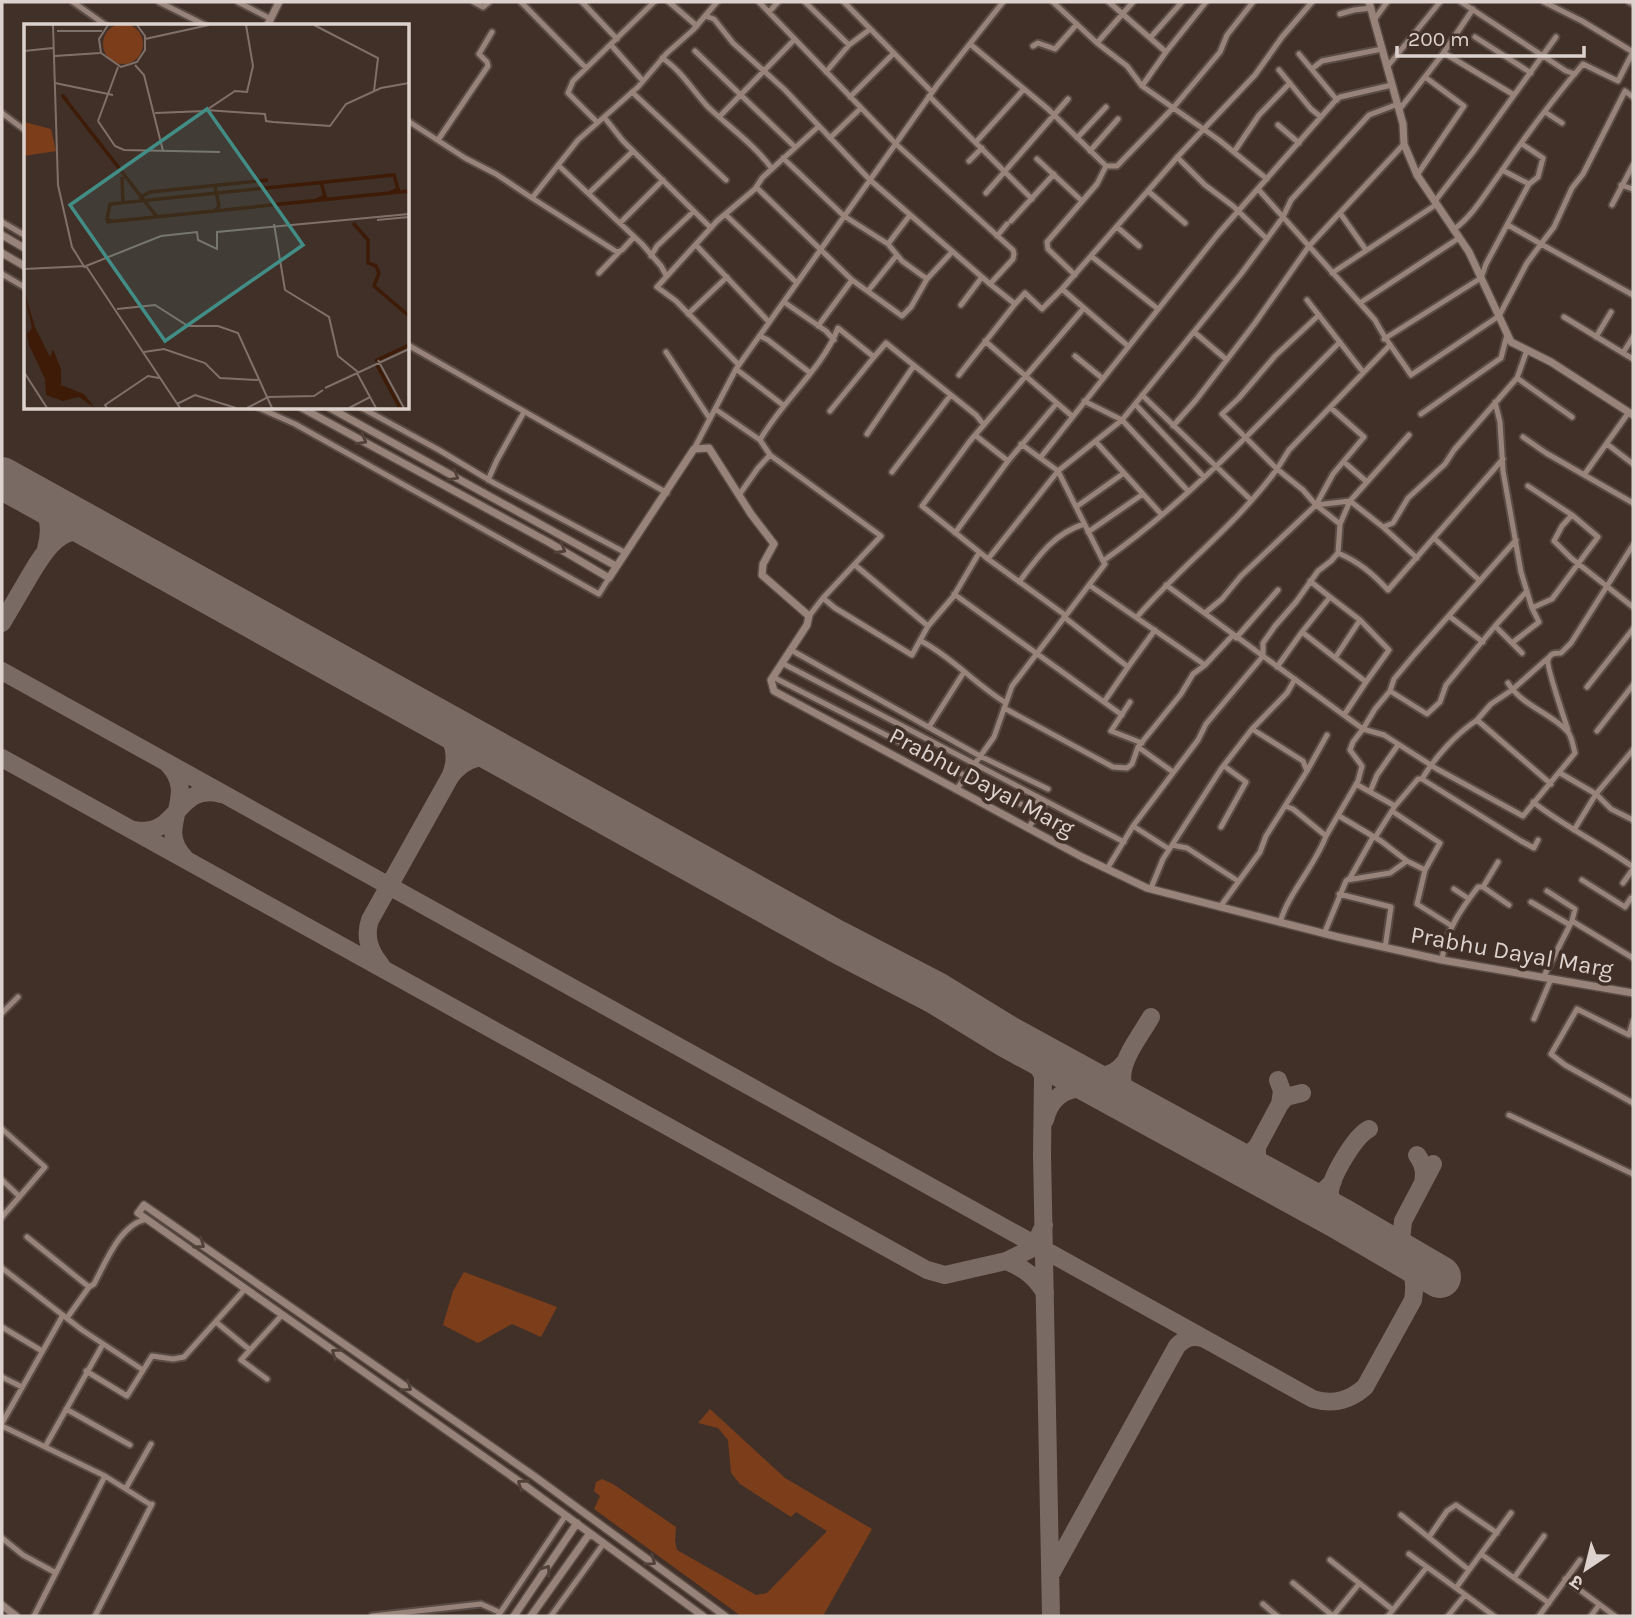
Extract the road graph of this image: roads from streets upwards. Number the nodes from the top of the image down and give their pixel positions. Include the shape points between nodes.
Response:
1 (75, 2) edge
2 (159, 2) edge
3 (238, 2) edge
4 (279, 2) edge
5 (474, 2) edge
6 (489, 2) edge
7 (521, 2) edge
8 (582, 2) edge
9 (640, 2) edge
10 (654, 2) edge
11 (669, 2) edge
12 (717, 2) edge
13 (760, 2) edge
14 (778, 2) edge
15 (805, 2) edge
16 (844, 2) edge
17 (1003, 2) edge
18 (1054, 2) edge
19 (1109, 2) edge
20 (1133, 2) edge
21 (1182, 2) edge
22 (1206, 2) edge
23 (1253, 2) edge
24 (1312, 2) edge
25 (1387, 2) edge
26 (1440, 2) edge
27 (1461, 2) edge
28 (1544, 2) edge
29 (1563, 2) edge
30 (1370, 5) edge
31 (1473, 9) junction
32 (1559, 9) junction
33 (646, 10) junction
34 (769, 12) junction
35 (1122, 14) junction
36 (1340, 14) dead end
37 (705, 16) junction
38 (1374, 20) junction
39 (269, 22) edge
40 (104, 24) edge
41 (204, 24) edge
42 (1077, 24) junction
43 (696, 26) junction
44 (869, 30) junction
45 (492, 32) dead end
46 (1475, 37) dead end
47 (1556, 37) dead end
48 (1150, 38) junction
49 (617, 39) junction
50 (795, 39) junction
51 (1097, 43) junction
52 (611, 44) junction
53 (970, 44) junction
54 (849, 45) junction
55 (1033, 46) dead end
56 (1382, 49) junction
57 (695, 51) dead end
58 (1166, 52) junction
59 (1633, 52) edge
60 (1444, 53) junction
61 (893, 54) junction
62 (1300, 54) dead end
63 (1544, 56) junction
64 (662, 58) junction
65 (1387, 67) junction
66 (586, 68) junction
67 (1313, 68) junction
68 (1279, 70) dead end
69 (764, 71) junction
70 (826, 72) junction
71 (1531, 73) junction
72 (1575, 74) junction
73 (1425, 77) junction
74 (643, 81) junction
75 (1290, 83) junction
76 (1392, 85) junction
77 (1142, 86) junction
78 (1024, 89) junction
79 (632, 92) junction
80 (931, 94) junction
81 (741, 95) junction
82 (1514, 95) junction
83 (850, 97) junction
84 (1633, 97) edge
85 (1068, 99) dead end
86 (1337, 100) junction
87 (1106, 107) dead end
88 (1399, 107) junction
89 (861, 108) junction
90 (1173, 108) junction
91 (1545, 112) junction
92 (2, 113) edge
93 (1054, 115) junction
94 (604, 117) junction
95 (719, 117) junction
96 (1321, 117) junction
97 (1118, 119) dead end
98 (410, 122) edge
99 (597, 122) junction
100 (1562, 123) dead end
101 (1278, 125) dead end
102 (819, 126) junction
103 (24, 130) edge
104 (1203, 130) junction
105 (830, 138) junction
106 (1077, 138) junction
107 (438, 140) junction
108 (976, 142) junction
109 (1299, 143) junction
110 (895, 144) junction
111 (1404, 144) junction
112 (1522, 144) junction
113 (795, 147) junction
114 (982, 148) junction
115 (1090, 150) junction
116 (633, 151) junction
117 (1234, 152) junction
118 (1177, 157) junction
119 (783, 158) junction
120 (1037, 159) dead end
121 (969, 161) dead end
122 (558, 165) junction
123 (1633, 165) edge
124 (1106, 166) junction
125 (772, 169) junction
126 (1004, 170) junction
127 (1502, 170) junction
128 (1054, 174) junction
129 (1417, 175) junction
130 (1267, 179) junction
131 (663, 180) junction
132 (726, 180) dead end
133 (870, 180) junction
134 (1529, 184) junction
135 (1621, 185) junction
136 (756, 187) junction
137 (1258, 189) junction
138 (1633, 189) edge
139 (1148, 191) junction
140 (590, 193) junction
141 (986, 193) dead end
142 (531, 198) junction
143 (1032, 199) junction
144 (1082, 201) junction
145 (1436, 203) junction
146 (1612, 205) dead end
147 (694, 211) junction
148 (1239, 211) junction
149 (1340, 213) junction
150 (726, 215) junction
151 (910, 215) junction
152 (844, 216) junction
153 (1283, 217) junction
154 (2, 222) edge
155 (620, 223) junction
156 (1185, 223) dead end
157 (1508, 225) junction
158 (1117, 227) junction
159 (711, 229) junction
160 (1453, 230) junction
161 (2, 235) edge
162 (24, 235) edge
163 (997, 236) junction
164 (634, 237) junction
165 (1459, 238) junction
166 (1267, 239) junction
167 (888, 244) junction
168 (1541, 244) junction
169 (696, 245) junction
170 (1139, 246) dead end
171 (1310, 246) junction
172 (24, 248) edge
173 (821, 250) junction
174 (1366, 250) junction
175 (620, 251) junction
176 (952, 252) junction
177 (2, 253) edge
178 (897, 255) junction
179 (651, 256) junction
180 (1091, 256) junction
181 (24, 266) edge
182 (599, 273) dead end
183 (1332, 273) junction
184 (2, 274) edge
185 (666, 275) junction
186 (1075, 275) junction
187 (727, 277) junction
188 (927, 278) junction
189 (982, 278) junction
190 (1481, 278) junction
191 (852, 280) junction
192 (797, 284) junction
193 (990, 284) junction
194 (24, 288) edge
195 (1062, 289) junction
196 (868, 291) junction
197 (1633, 295) edge
198 (1307, 300) dead end
199 (784, 302) junction
200 (1360, 303) junction
201 (1015, 304) junction
202 (961, 305) dead end
203 (1084, 308) junction
204 (1158, 309) junction
205 (1611, 312) dead end
206 (688, 314) junction
207 (1319, 315) junction
208 (1499, 316) junction
209 (1564, 317) dead end
210 (769, 322) junction
211 (818, 326) junction
212 (1194, 332) junction
213 (1507, 335) junction
214 (760, 336) junction
215 (1596, 337) junction
216 (1633, 337) edge
217 (1384, 338) junction
218 (834, 340) junction
219 (985, 341) junction
220 (1340, 342) junction
221 (1390, 345) junction
222 (410, 346) edge
223 (1128, 346) junction
224 (1527, 350) junction
225 (666, 352) dead end
226 (1623, 354) junction
227 (1075, 356) dead end
228 (874, 357) junction
229 (1633, 359) edge
230 (1227, 360) junction
231 (738, 367) junction
232 (913, 367) junction
233 (809, 372) junction
234 (1363, 372) junction
235 (959, 374) dead end
236 (1026, 376) junction
237 (1102, 378) junction
238 (1517, 378) junction
239 (1142, 395) junction
240 (950, 396) junction
241 (1084, 401) junction
242 (1495, 402) junction
243 (1057, 403) junction
244 (1135, 404) junction
245 (783, 405) junction
246 (1331, 408) junction
247 (264, 410) edge
248 (306, 410) edge
249 (334, 410) edge
250 (368, 410) edge
251 (715, 410) junction
252 (831, 411) dead end
253 (524, 412) junction
254 (1421, 414) dead end
255 (1631, 414) edge
256 (1072, 416) junction
257 (1572, 417) dead end
258 (710, 419) junction
259 (1122, 420) junction
260 (984, 425) junction
261 (1173, 426) junction
262 (867, 434) dead end
263 (975, 435) junction
264 (1409, 435) dead end
265 (1245, 437) junction
266 (1523, 437) dead end
267 (760, 440) junction
268 (1096, 442) junction
269 (1021, 444) junction
270 (1607, 444) junction
271 (694, 449) junction
272 (769, 455) junction
273 (1040, 458) junction
274 (1503, 459) junction
275 (1008, 461) junction
276 (1344, 462) junction
277 (1633, 464) edge
278 (1215, 468) junction
279 (1277, 468) junction
280 (1058, 471) junction
281 (892, 472) dead end
282 (1124, 473) junction
283 (1584, 475) junction
284 (1204, 477) junction
285 (488, 480) junction
286 (1367, 482) junction
287 (1528, 486) dead end
288 (1188, 491) junction
289 (667, 493) junction
290 (1143, 494) junction
291 (739, 495) junction
292 (1251, 500) junction
293 (1350, 501) junction
294 (1633, 503) edge
295 (1315, 505) junction
296 (1076, 507) junction
297 (1162, 515) junction
298 (1572, 515) junction
299 (1084, 524) junction
300 (1340, 524) junction
301 (1383, 527) junction
302 (1088, 532) junction
303 (955, 533) junction
304 (1434, 538) junction
305 (1516, 540) junction
306 (1633, 545) edge
307 (626, 553) junction
308 (979, 553) junction
309 (1338, 553) junction
310 (1631, 555) edge
311 (1418, 558) junction
312 (988, 559) junction
313 (1103, 561) junction
314 (1579, 564) junction
315 (855, 565) junction
316 (617, 566) junction
317 (609, 578) junction
318 (1310, 581) junction
319 (1480, 581) junction
320 (1019, 582) junction
321 (1088, 584) junction
322 (1166, 585) junction
323 (1606, 585) junction
324 (1278, 590) dead end
325 (1527, 591) junction
326 (954, 594) junction
327 (1330, 597) junction
328 (823, 598) junction
329 (1633, 607) edge
330 (1532, 608) junction
331 (1205, 613) junction
332 (809, 616) junction
333 (1065, 616) junction
334 (1449, 616) junction
335 (1137, 617) junction
336 (1360, 620) junction
337 (928, 626) junction
338 (1495, 626) junction
339 (1633, 629) edge
340 (1155, 630) junction
341 (1302, 632) junction
342 (1235, 637) junction
343 (921, 641) junction
344 (1483, 642) junction
345 (1512, 643) junction
346 (790, 650) junction
347 (1036, 653) junction
348 (1522, 653) dead end
349 (1263, 656) junction
350 (1335, 658) junction
351 (1548, 658) junction
352 (782, 663) junction
353 (1205, 665) junction
354 (1128, 667) junction
355 (1277, 667) junction
356 (964, 672) junction
357 (773, 677) junction
358 (1295, 679) junction
359 (1367, 682) junction
360 (1508, 683) dead end
361 (1633, 685) edge
362 (1587, 687) dead end
363 (1512, 690) junction
364 (1390, 691) junction
365 (1104, 702) junction
366 (1130, 702) dead end
367 (1005, 705) junction
368 (1122, 715) junction
369 (1344, 715) junction
370 (1477, 720) junction
371 (929, 727) junction
372 (1252, 729) junction
373 (1363, 729) junction
374 (1597, 731) dead end
375 (1569, 733) junction
376 (1327, 735) dead end
377 (1140, 745) junction
378 (1398, 745) junction
379 (1633, 752) edge
380 (980, 756) junction
381 (974, 765) junction
382 (1430, 765) junction
383 (1224, 766) junction
384 (1307, 771) junction
385 (1173, 772) junction
386 (1560, 772) junction
387 (965, 777) junction
388 (1422, 779) junction
389 (1356, 784) junction
390 (1551, 784) junction
391 (956, 789) junction
392 (1048, 789) dead end
393 (1370, 792) junction
394 (1596, 794) junction
395 (1042, 801) junction
396 (1533, 802) junction
397 (1284, 806) junction
398 (1393, 809) junction
399 (1339, 816) junction
400 (1633, 820) edge
401 (1133, 826) junction
402 (1221, 827) dead end
403 (1028, 828) junction
404 (1574, 830) junction
405 (1326, 836) junction
406 (1373, 837) junction
407 (1538, 840) dead end
408 (1124, 842) junction
409 (1170, 847) junction
410 (1407, 861) junction
411 (1498, 862) dead end
412 (1633, 868) edge
413 (1107, 869) junction
414 (1425, 870) junction
415 (1582, 880) dead end
416 (1238, 881) junction
417 (1346, 881) junction
418 (1623, 883) dead end
419 (1483, 887) junction
420 (1151, 888) junction
421 (1454, 889) dead end
422 (1547, 891) dead end
423 (1339, 894) junction
424 (1469, 899) junction
425 (1633, 899) edge
426 (1531, 902) dead end
427 (1417, 904) junction
428 (1509, 905) dead end
429 (1220, 907) junction
430 (1416, 913) dead end
431 (1280, 923) junction
432 (1571, 923) junction
433 (1452, 926) junction
434 (1324, 934) junction
435 (1385, 947) junction
436 (1633, 958) edge
437 (1442, 960) junction
438 (1547, 978) junction
439 (1633, 993) edge
440 (18, 997) dead end
441 (2, 1013) edge
442 (1534, 1019) dead end
443 (1633, 1021) edge
444 (1633, 1103) edge
445 (1509, 1115) dead end
446 (2, 1129) edge
447 (1633, 1174) edge
448 (2, 1180) edge
449 (19, 1196) junction
450 (2, 1217) edge
451 (147, 1219) junction
452 (27, 1237) dead end
453 (2, 1268) edge
454 (89, 1287) junction
455 (244, 1289) junction
456 (282, 1315) junction
457 (65, 1317) junction
458 (216, 1322) junction
459 (2, 1327) edge
460 (103, 1344) junction
461 (250, 1350) junction
462 (42, 1351) junction
463 (143, 1370) junction
464 (86, 1371) junction
465 (2, 1377) edge
466 (267, 1379) dead end
467 (22, 1387) junction
468 (66, 1409) junction
469 (2, 1425) edge
470 (151, 1444) dead end
471 (130, 1446) dead end
472 (45, 1447) junction
473 (105, 1476) junction
474 (126, 1488) junction
475 (1511, 1513) dead end
476 (1401, 1515) dead end
477 (566, 1516) junction
478 (594, 1519) junction
479 (584, 1528) junction
480 (1497, 1533) junction
481 (1544, 1536) dead end
482 (1429, 1537) junction
483 (2, 1538) edge
484 (604, 1543) junction
485 (1409, 1554) dead end
486 (1481, 1554) junction
487 (1330, 1560) dead end
488 (1580, 1560) dead end
489 (1427, 1567) junction
490 (1469, 1570) junction
491 (56, 1573) junction
492 (1514, 1578) junction
493 (1565, 1579) junction
494 (1293, 1583) dead end
495 (1359, 1584) junction
496 (1456, 1588) junction
497 (1465, 1595) junction
498 (1549, 1603) junction
499 (1263, 1604) dead end
500 (2, 1605) edge
501 (1599, 1605) junction
502 (1392, 1610) junction
503 (498, 1614) edge
504 (2, 1615) edge
505 (18, 1616) edge
506 (34, 1616) edge
507 (95, 1616) edge
508 (372, 1616) edge
509 (514, 1616) edge
510 (531, 1616) edge
511 (551, 1616) edge
512 (702, 1616) edge
513 (725, 1616) edge
514 (1277, 1616) edge
515 (1333, 1616) edge
516 (1388, 1616) edge
517 (1448, 1616) edge
518 (1494, 1616) edge
519 (1539, 1616) edge
520 (1591, 1616) edge
521 (1615, 1616) edge

1 - 40 street
2 - 41 street
3 - 39 street
4 - 39 street
5 - 6 street via 483,7
7 - 66 street
8 - 49 street
9 - 33 street
10 - 33 street
11 - 43 street
12 - 37 street
13 - 34 street
14 - 34 street
15 - 54 street
16 - 44 street
17 - 53 street
18 - 42 street
19 - 35 street
20 - 35 street
21 - 48 street
22 - 58 street
23 - 90 street via 1227,35 1220,52
24 - 104 street via 1255,75
25 - 38 street
26 - 65 street
27 - 31 street
28 - 32 street
29 - 32 street
30 - 36 street
30 - 38 street
31 - 60 street
31 - 63 street
32 - 59 street
33 - 49 street
34 - 50 street
35 - 48 street
35 - 51 street
37 - 43 street
37 - 69 street via 714,19
38 - 56 street
42 - 51 street
42 - 55 street via 1055,49 1038,43
43 - 64 street
44 - 54 street
44 - 61 street
45 - 107 street via 480,54 488,66
46 - 71 street
47 - 63 street
48 - 58 street
49 - 52 street
50 - 69 street
50 - 70 street
51 - 77 street via 1127,66
52 - 66 street
52 - 74 street
53 - 78 street
53 - 80 street
54 - 70 street
56 - 65 street
56 - 67 street via 1322,61
57 - 81 street
58 - 77 street
59 - 72 street via 1619,80 1583,64
60 - 73 street
60 - 82 street
61 - 80 street
61 - 83 street
62 - 67 street
63 - 71 street
63 - 72 street
64 - 74 street
64 - 95 street
65 - 76 street
66 - 99 street via 568,93
67 - 86 street
68 - 75 street
69 - 81 street
69 - 102 street
70 - 83 street
71 - 82 street
72 - 91 street
73 - 88 street
73 - 129 street via 1464,106
74 - 79 street
75 - 96 street
75 - 117 street via 1259,114
76 - 86 street
76 - 88 street
77 - 90 street
78 - 93 street
78 - 108 street
79 - 94 street
79 - 132 street
80 - 108 street
80 - 110 street
81 - 95 street
81 - 113 street
82 - 145 street
83 - 89 street
84 - 168 street via 1625,91
85 - 93 street
86 - 96 street
87 - 106 street
88 - 111 street
88 - 153 street via 1369,115 1292,200
89 - 105 street
89 - 110 street
90 - 104 street
90 - 124 street via 1118,166
91 - 100 street
91 - 112 street
92 - 103 street
93 - 106 street
93 - 126 street
94 - 99 street
94 - 116 street
95 - 125 street
96 - 109 street
97 - 115 street
98 - 107 street
99 - 122 street
101 - 109 street
102 - 105 street
102 - 113 street
104 - 117 street
104 - 118 street
105 - 133 street
106 - 115 street
107 - 142 street
108 - 114 street
109 - 130 street
110 - 133 street
110 - 163 street
111 - 129 street
111 - 149 street
112 - 127 street
112 - 134 street via 1543,159 1538,177
113 - 119 street
114 - 121 street
114 - 126 street
115 - 124 street
116 - 131 street
116 - 140 street
117 - 130 street
118 - 139 street
118 - 148 street
119 - 125 street
119 - 152 street
120 - 128 street
122 - 140 street
122 - 142 street
123 - 135 street
124 - 144 street
125 - 136 street
126 - 141 street
126 - 143 street
127 - 134 street
127 - 160 street via 1484,198
128 - 143 street
128 - 144 street
129 - 145 street
130 - 137 street
131 - 147 street
131 - 155 street
133 - 151 street
133 - 152 street
134 - 157 street
135 - 138 street
135 - 146 street
136 - 150 street
136 - 173 street
137 - 148 street
137 - 153 street
139 - 156 street
139 - 158 street
140 - 155 street
142 - 175 street
143 - 163 street
144 - 186 street via 1047,242 1048,249
145 - 160 street
145 - 174 street
147 - 159 street
147 - 179 street
148 - 166 street
148 - 204 street
149 - 171 street
149 - 174 street
150 - 159 street
150 - 192 street
151 - 167 street
151 - 176 street
152 - 167 street
152 - 173 street
153 - 166 street
153 - 171 street
154 - 162 street
155 - 164 street
157 - 168 street
157 - 190 street
158 - 170 street
158 - 180 street
159 - 169 street
160 - 165 street
161 - 172 street
163 - 193 street via 1014,254
164 - 175 street
164 - 179 street
165 - 190 street
165 - 200 street
166 - 212 street
167 - 178 street
168 - 197 street
168 - 208 street
169 - 185 street
169 - 187 street
171 - 183 street
171 - 230 street
173 - 191 street
173 - 192 street
174 - 183 street
175 - 182 street
176 - 188 street
176 - 189 street
177 - 181 street
178 - 188 street
178 - 196 street
179 - 185 street
180 - 186 street
180 - 204 street
183 - 200 street
184 - 194 street
185 - 206 street via 657,286
186 - 195 street
187 - 206 street
187 - 210 street
188 - 196 street via 902,316
189 - 193 street
189 - 202 street
190 - 208 street
190 - 217 street
191 - 196 street
191 - 211 street
192 - 199 street
193 - 201 street
195 - 201 street via 1042,309 1025,293
195 - 203 street
198 - 207 street
199 - 210 street
199 - 211 street
200 - 217 street
201 - 219 street
203 - 223 street
203 - 236 street
204 - 223 street
205 - 215 street
206 - 231 street
207 - 220 street
207 - 265 street via 1222,414
208 - 213 street
208 - 221 street via 1411,375
209 - 215 street
210 - 214 street
211 - 218 street
212 - 230 street
212 - 239 street
213 - 224 street
213 - 254 street via 1501,358
214 - 231 street
214 - 233 street
215 - 226 street
216 - 226 street
217 - 221 street
218 - 228 street via 838,328
218 - 233 street
219 - 235 street
219 - 236 street
220 - 234 street
220 - 265 street
221 - 234 street
222 - 253 street
223 - 237 street
224 - 238 street
224 - 255 street
225 - 258 street
226 - 229 street
227 - 237 street
228 - 232 street via 886,343
228 - 252 street
230 - 261 street
231 - 245 street
231 - 251 street
232 - 240 street
232 - 262 street
233 - 245 street
234 - 246 street
236 - 243 street
236 - 260 street
237 - 241 street
238 - 242 street
238 - 257 street
239 - 244 street
239 - 261 street
240 - 260 street
240 - 281 street
241 - 256 street
241 - 259 street
242 - 274 street
242 - 301 street via 1445,464 1408,498 1393,523
243 - 256 street
243 - 269 street
244 - 259 street
244 - 284 street
245 - 267 street
246 - 276 street via 1364,437
246 - 279 street
247 - 317 street via 599,594
248 -> 317 street
249 -> 316 street
250 - 285 street
251 - 258 street
251 - 267 street
253 - 285 street
253 - 289 street
255 - 270 street
256 - 273 street
258 - 271 street
259 - 268 street
259 - 288 street
260 - 263 street
261 - 278 street
263 - 275 street
263 - 303 street via 922,506
264 - 286 street
265 - 278 street
265 - 279 street
266 - 283 street
267 - 272 street
268 - 280 street
268 - 282 street
269 - 273 street
269 - 275 street
270 - 277 street
270 - 283 street
271 - 289 street
271 - 291 street via 709,448
272 - 291 street
272 - 315 street via 881,536
273 - 280 street
274 - 304 street
274 - 305 street
275 - 303 street
276 - 286 street
276 - 295 street
278 - 284 street
278 - 292 street
279 - 292 street
279 - 295 street
280 - 296 street
280 - 312 street
282 - 290 street
282 - 296 street
283 - 294 street
284 - 288 street
285 - 307 street
286 - 293 street
287 - 298 street
288 - 297 street
289 - 307 street
290 - 297 street
290 - 302 street
291 - 332 street via 774,544 762,575
292 - 322 street
293 - 295 street
293 - 300 street
293 - 301 street
295 - 300 street
295 - 331 street
296 - 299 street
297 - 313 street
298 - 314 street via 1555,541
298 - 314 street via 1598,537
299 - 302 street
299 - 320 street via 1057,537
300 - 309 street
301 - 311 street
302 - 313 street
303 - 308 street
304 - 311 street
304 - 319 street
305 - 319 street
305 - 325 street
306 - 310 street
307 - 316 street
308 - 312 street
308 - 326 street
309 - 311 street via 1369,569 1388,590
309 - 318 street
310 - 323 street
312 - 320 street
313 - 321 street
314 - 323 street
314 - 330 street via 1552,599
315 - 328 street
315 - 337 street
316 - 317 street
318 - 327 street
318 - 349 street via 1263,643
319 - 334 street
320 - 333 street
321 - 333 street
321 - 335 street
322 - 331 street
322 - 335 street
323 - 329 street
323 - 351 street via 1571,643
324 - 342 street
325 - 330 street
325 - 338 street
326 - 337 street
326 - 347 street
327 - 336 street
327 - 341 street
328 - 332 street
328 - 343 street via 912,655
330 - 345 street via 1539,622
331 - 342 street
332 - 346 street
333 - 347 street
333 - 354 street
334 - 344 street
334 - 364 street via 1394,679
335 - 340 street
336 - 350 street
336 - 359 street via 1389,650
337 - 343 street
338 - 344 street
338 - 345 street
339 - 362 street
340 - 353 street
340 - 354 street
341 - 350 street
341 - 355 street
342 - 349 street
342 - 353 street
343 - 356 street
344 - 364 street via 1427,714
345 - 348 street
346 - 352 street
346 - 371 street
347 - 365 street
347 - 367 street via 1012,686
349 - 355 street
349 - 385 street
350 - 359 street
351 - 363 street
351 - 375 street via 1546,667
352 - 357 street
352 - 381 street
353 - 377 street via 1193,674
354 - 365 street
355 - 358 street
356 - 367 street
356 - 371 street
357 - 387 street
357 - 391 street, Prabhu Dayal Marg via 774,691
358 - 369 street
358 - 372 street
359 - 369 street
360 - 363 street
361 - 374 street
363 - 370 street
363 - 375 street
364 - 373 street
365 - 368 street
366 - 368 street
367 - 377 street via 1112,767 1130,766
367 - 380 street via 994,737
368 - 377 street via 1111,731
369 - 373 street
370 - 382 street
370 - 390 street
371 - 380 street
372 - 383 street
372 - 384 street via 1303,761
373 - 378 street
373 - 389 street via 1350,750 1362,766
375 - 386 street via 1575,753
376 - 384 street
377 - 385 street
378 - 382 street
378 - 393 street
379 - 394 street
380 - 381 street
380 - 392 street
381 - 387 street
381 - 395 street
382 - 388 street
382 - 396 street via 1523,816
383 - 402 street via 1246,782
383 - 409 street
384 - 397 street
385 - 401 street
386 - 390 street
386 - 394 street
387 - 391 street
387 - 395 street via 1032,810
388 - 398 street
388 - 407 street via 1534,848
389 - 393 street
389 - 399 street
390 - 396 street
391 - 403 street, Prabhu Dayal Marg
393 - 398 street
394 - 400 street via 1611,809
394 - 404 street
395 - 403 street
395 - 408 street
396 - 404 street
397 - 405 street
397 - 416 street via 1260,852
398 - 406 street
398 - 414 street via 1440,843
399 - 405 street
399 - 406 street
401 - 408 street
401 - 409 street
403 - 413 street, Prabhu Dayal Marg
404 - 412 street
405 - 431 street
406 - 410 street
406 - 417 street
408 - 413 street
409 - 416 street via 1187,848
409 - 420 street
410 - 414 street
410 - 417 street via 1390,873
411 - 419 street
412 - 418 street
413 - 420 street, Prabhu Dayal Marg
414 - 427 street
415 - 425 street via 1625,907
416 - 429 street
417 - 423 street
419 - 424 street
419 - 428 street
420 - 429 street, Prabhu Dayal Marg
421 - 424 street
422 - 432 street via 1575,909
423 - 434 street
423 - 435 street via 1391,907
424 - 433 street
426 - 432 street
427 - 430 street
427 - 433 street
429 - 431 street, Prabhu Dayal Marg
431 - 434 street, Prabhu Dayal Marg
432 - 436 street
432 - 438 street
433 - 437 street
434 - 435 street, Prabhu Dayal Marg
435 - 437 street, Prabhu Dayal Marg
437 - 438 street, Prabhu Dayal Marg
438 - 439 street, Prabhu Dayal Marg
438 - 442 street
440 - 441 street
443 - 444 street via 1629,1035 1577,1009 1551,1054
445 - 447 street
446 - 449 street via 45,1167
448 - 449 street
449 - 450 street
451 - 454 street via 132,1224
451 - 455 street
451 -> 478 street via 138,1213 144,1205
452 - 454 street
453 - 457 street
454 - 457 street
455 - 456 street
455 - 458 street
456 - 461 street
477 -> 456 street
457 - 460 street
457 - 462 street
458 - 461 street
458 - 463 street via 184,1357 152,1356
459 - 462 street
460 - 463 street
460 - 464 street
461 - 466 street via 241,1360
462 - 467 street
463 - 464 street via 127,1396
464 - 468 street
465 - 467 street
467 - 469 street
468 - 471 street
468 - 472 street
469 - 472 street
470 - 474 street
472 - 473 street
473 - 474 street
473 - 491 street
474 - 507 street via 152,1503
475 - 480 street
476 - 482 street
477 - 479 street
477 - 503 street
478 - 479 street
478 -> 513 street
479 - 484 street
509 -> 479 street
479 - 510 street
480 - 482 street via 1456,1505
480 - 486 street
481 - 492 street
482 - 490 street
483 - 491 street
484 - 511 street
484 - 512 street
485 - 489 street
486 - 490 street
486 - 492 street
487 - 495 street
488 - 493 street
489 - 496 street
489 - 502 street
490 - 496 street
491 - 506 street
492 - 498 street
493 - 498 street
493 - 501 street
494 - 515 street
495 - 502 street
495 - 515 street
496 - 497 street
497 - 517 street
497 - 518 street
498 - 519 street
499 - 514 street
500 - 505 street
501 - 520 street
501 - 521 street
502 - 516 street
503 - 508 street via 481,1604
504 - 505 street

